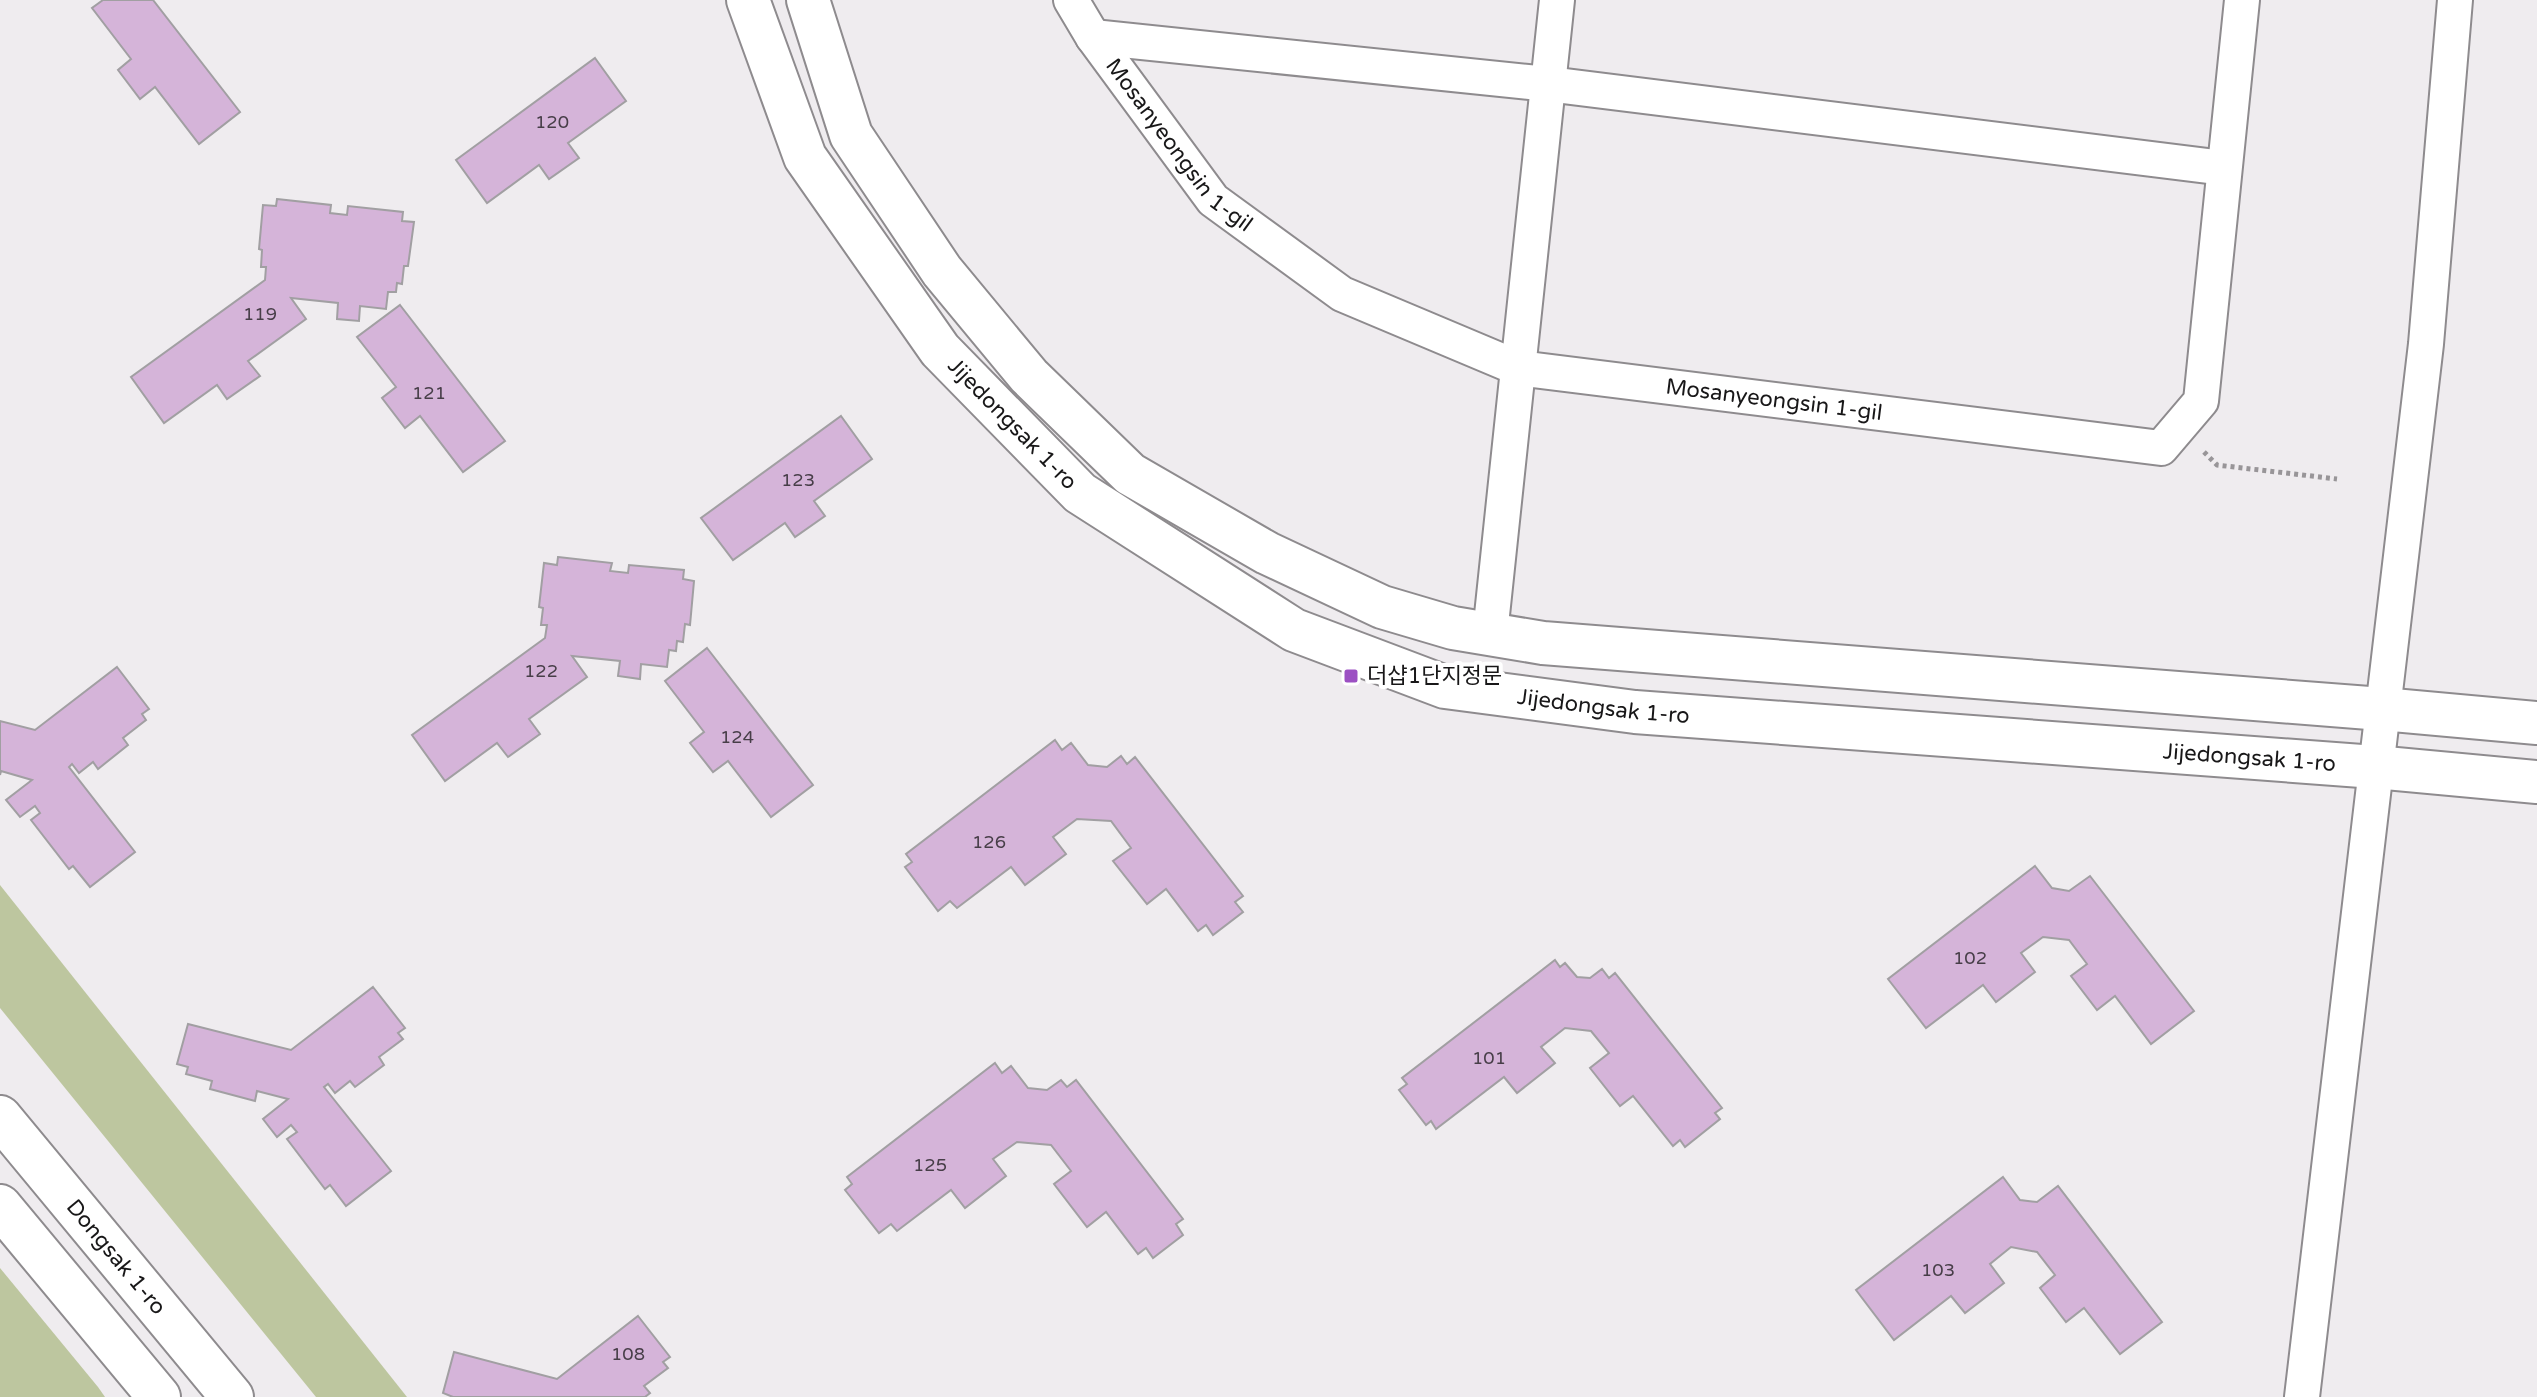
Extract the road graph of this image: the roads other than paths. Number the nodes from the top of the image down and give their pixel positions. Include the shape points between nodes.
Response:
1 (748, 0) edge
2 (808, 0) edge
3 (1071, 0) edge
4 (1557, 0) edge
5 (2242, 0) edge
6 (2455, 0) edge
7 (1093, 37) junction
8 (1548, 84) junction
9 (2224, 168) junction
10 (1518, 368) junction
11 (1490, 634) junction
12 (2382, 709) junction
13 (2537, 723) edge
14 (2375, 767) junction
15 (2537, 782) edge
16 (0, 1117) edge
17 (0, 1206) edge
18 (159, 1397) edge
19 (232, 1397) edge
20 (2302, 1397) edge

1 - 14 street, Jijedongsak 1-ro via 805,157 940,350 1080,493 1294,630 1445,687 1635,712
2 - 11 street, Jijedongsak 1-ro via 851,135 942,271 1029,376 1130,474 1267,553 1382,607
3 - 7 street, Mosanyeongsin 1-gil
4 - 8 street
5 - 9 street, Mosanyeongsin 1-gil
6 - 12 street via 2426,344
7 - 8 street
7 - 10 street, Mosanyeongsin 1-gil via 1213,200 1342,294
8 - 9 street
8 - 10 street
9 - 10 street, Mosanyeongsin 1-gil via 2201,401 2161,448
10 - 11 street
11 - 12 street, Jijedongsak 1-ro via 1543,643
12 - 13 street, Jijedongsak 1-ro
12 - 14 street
14 - 15 street, Jijedongsak 1-ro
14 - 20 street
16 - 19 street, Dongsak 1-ro
17 - 18 street

